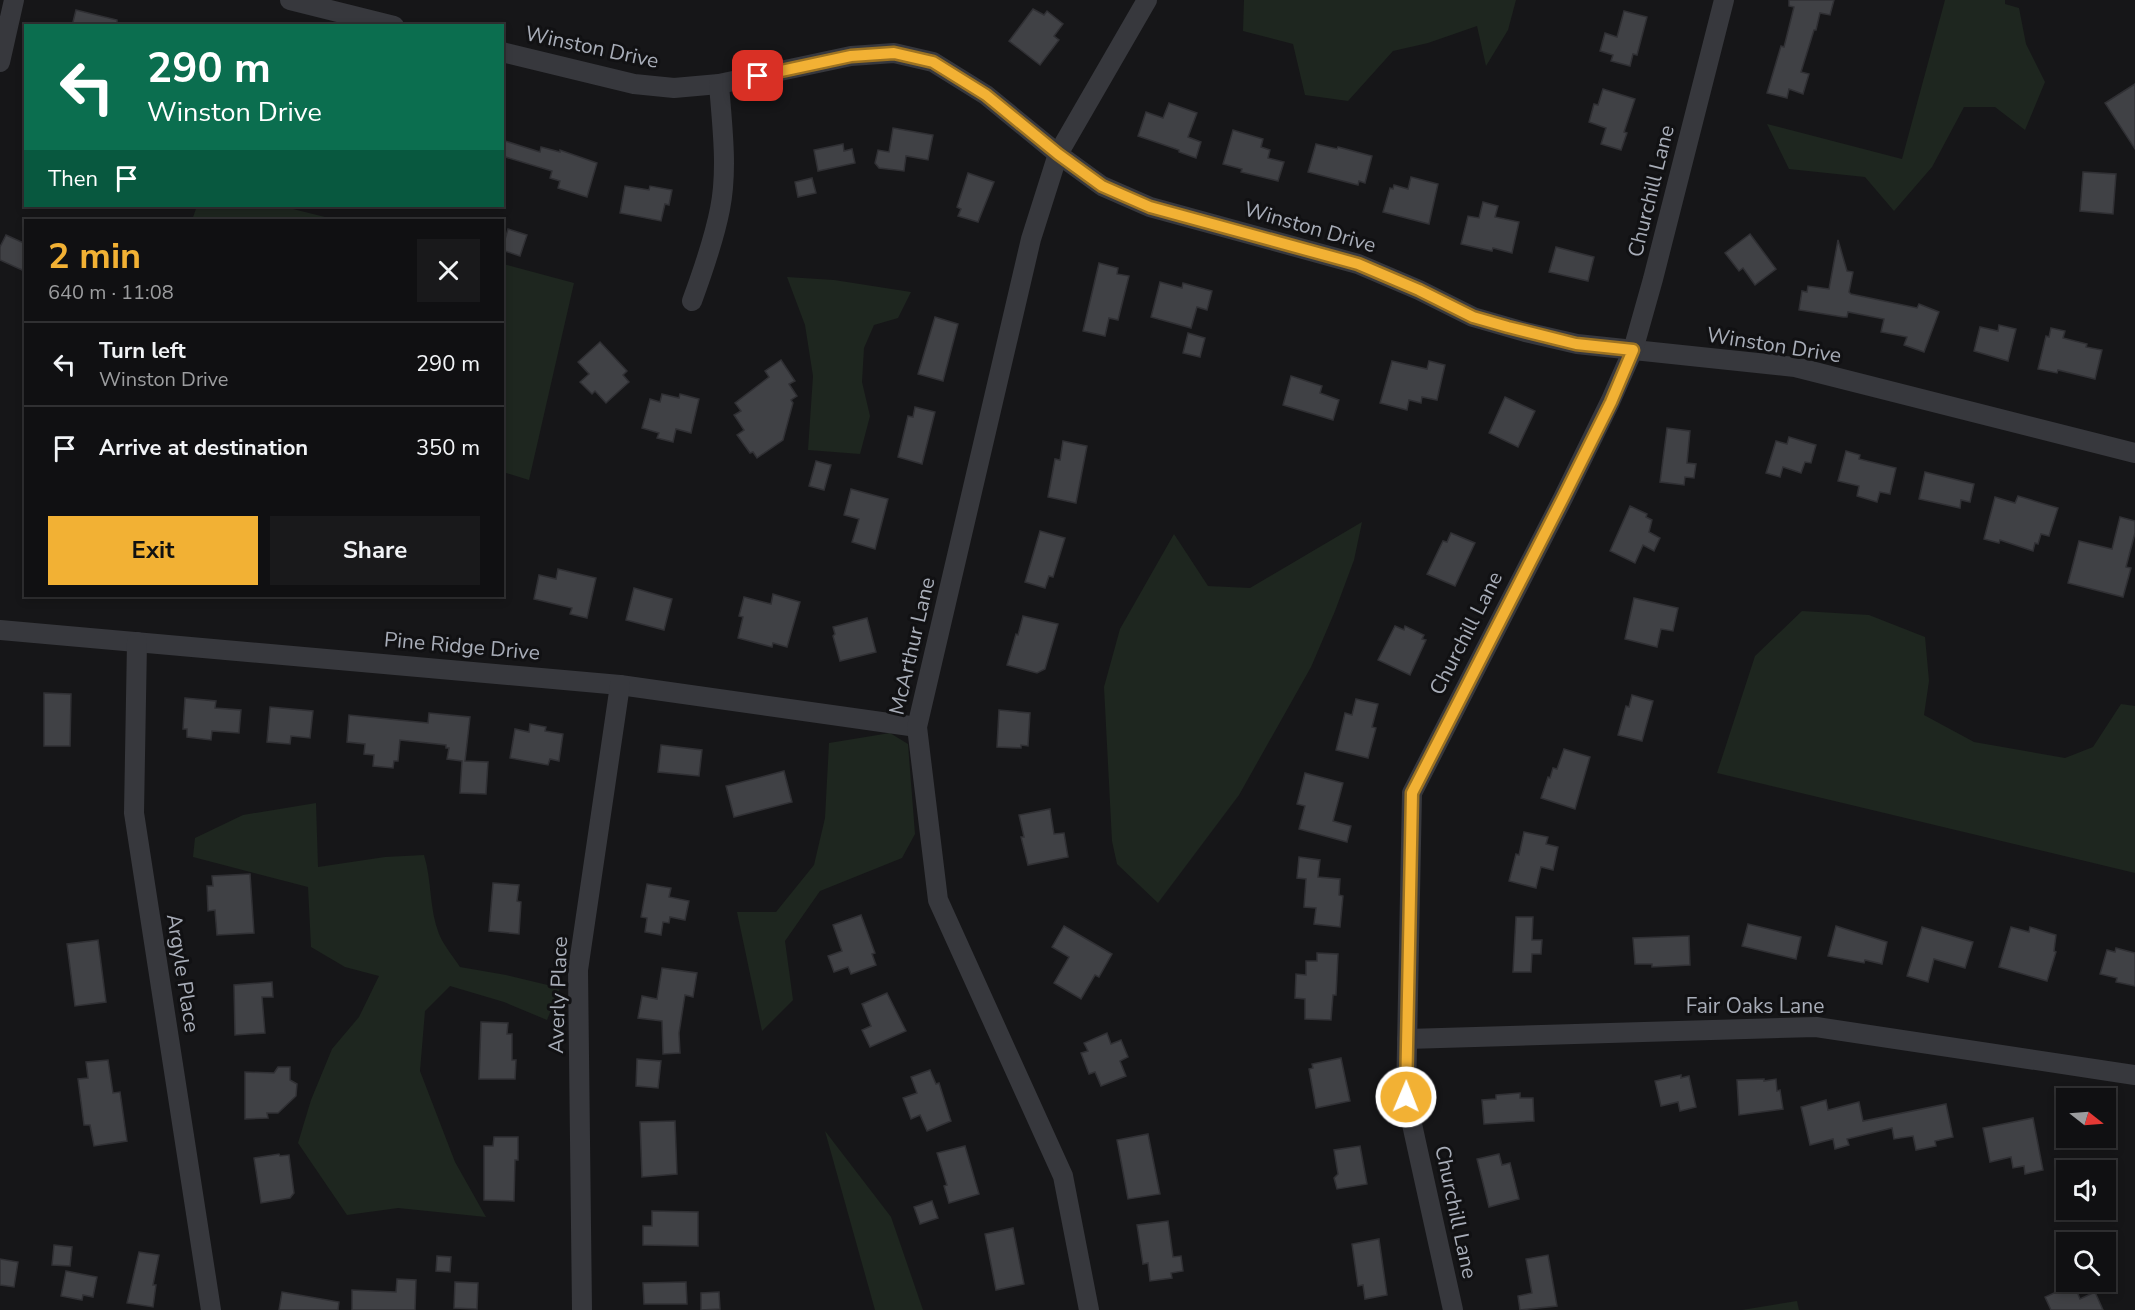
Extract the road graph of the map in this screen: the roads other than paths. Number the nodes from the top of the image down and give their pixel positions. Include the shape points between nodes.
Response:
1 (14, 0) edge
2 (290, 0) edge
3 (1147, 0) edge
4 (1724, 0) edge
5 (386, 24) edge
6 (504, 52) edge
7 (0, 62) edge
8 (719, 84) junction
9 (1058, 154) junction
10 (692, 301) dead end
11 (1633, 350) junction
12 (2135, 453) edge
13 (0, 630) edge
14 (137, 642) junction
15 (620, 685) junction
16 (917, 728) junction
17 (1407, 1039) junction
18 (2135, 1075) edge
19 (211, 1310) edge
20 (582, 1310) edge
21 (1089, 1310) edge
22 (1453, 1310) edge

1 - 7 street
2 - 5 street
3 - 9 street, McArthur Lane
4 - 11 street, Churchill Lane
6 - 8 street, Winston Drive via 634,84 674,88
8 - 9 street, Winston Drive via 851,56 894,53 933,62 986,95
8 - 10 street via 723,159 720,207
9 - 11 street, Winston Drive via 1102,186 1150,207 1358,264 1473,317 1576,344
9 - 16 street, McArthur Lane via 1031,239
11 - 12 street, Winston Drive via 1795,368
11 - 17 street, Churchill Lane via 1611,402 1412,793
13 - 14 street, Pine Ridge Drive
14 - 15 street, Pine Ridge Drive
14 - 19 street, Argyle Place via 134,813
15 - 16 street, Pine Ridge Drive
15 - 20 street, Averly Place via 578,970
16 - 21 street, McArthur Lane via 938,900 1063,1176
17 - 18 street, Fair Oaks Lane via 1816,1027
17 - 22 street, Churchill Lane via 1406,1097

